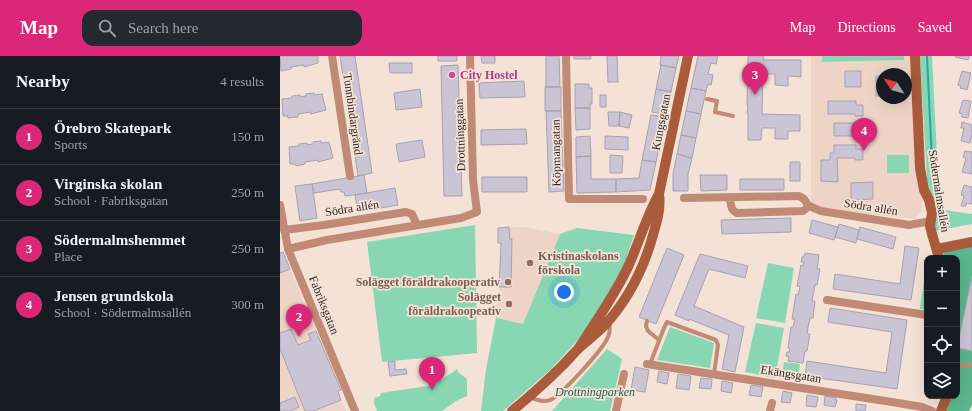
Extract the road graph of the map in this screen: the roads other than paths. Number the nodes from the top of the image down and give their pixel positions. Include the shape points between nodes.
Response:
1 (332, 56) edge
2 (470, 56) edge
3 (566, 56) edge
4 (688, 56) edge
5 (915, 56) edge
6 (707, 99) dead end
7 (733, 116) dead end
8 (350, 176) dead end
9 (659, 194) junction
10 (730, 197) junction
11 (684, 198) dead end
12 (643, 199) dead end
13 (280, 204) edge
14 (809, 206) junction
15 (931, 221) junction
16 (417, 225) junction
17 (284, 230) junction
18 (972, 242) edge
19 (285, 246) edge
20 (938, 253) edge
21 (827, 300) dead end
22 (924, 315) edge
23 (609, 319) junction
24 (647, 320) dead end
25 (659, 340) junction
26 (578, 349) junction
27 (648, 364) joint
28 (972, 364) edge
29 (960, 365) edge
30 (624, 374) dead end
31 (714, 374) junction
32 (528, 397) junction
33 (946, 399) edge
34 (355, 411) edge
35 (512, 411) edge
36 (616, 411) edge
37 (932, 411) edge
38 (940, 411) edge

1 - 8 street, Tunnbindargränd
2 - 16 street, Drottninggatan via 473,180 477,212 461,218
3 - 12 street, Köpmangatan via 569,199
4 - 9 main road, Kungsgatan
5 - 15 main road, Södermalmsallén via 920,168 932,213
6 - 7 lane via 717,101 715,112
9 - 23 main road, Kungsgatan via 660,212 649,250 620,306
9 - 26 main road, Kungsgatan via 618,288
10 - 11 street, Södra allén
10 - 14 street, Södra allén via 798,196
10 - 14 street via 731,207 737,213 803,211
13 - 17 street, Fabriksgatan
14 - 15 street, Södra allén via 821,212 909,225
15 - 20 main road, Södermalmsallén
16 - 17 street, Södra allén via 412,214 406,212
16 - 19 street
17 - 19 street, Fabriksgatan
18 - 20 main road
19 - 34 street, Fabriksgatan
21 - 22 street
23 - 26 main road, Kungsgatan
23 - 32 lane via 608,338 557,396 550,401
24 - 25 lane via 648,331
25 - 27 lane
25 - 31 lane via 667,322 716,340 718,345
26 - 32 main road, Kungsgatan
27 - 31 street, Ekängsgatan
28 - 29 lane
30 - 36 street
31 - 37 street, Ekängsgatan via 922,407
32 - 35 main road, Kungsgatan
33 - 38 main road

